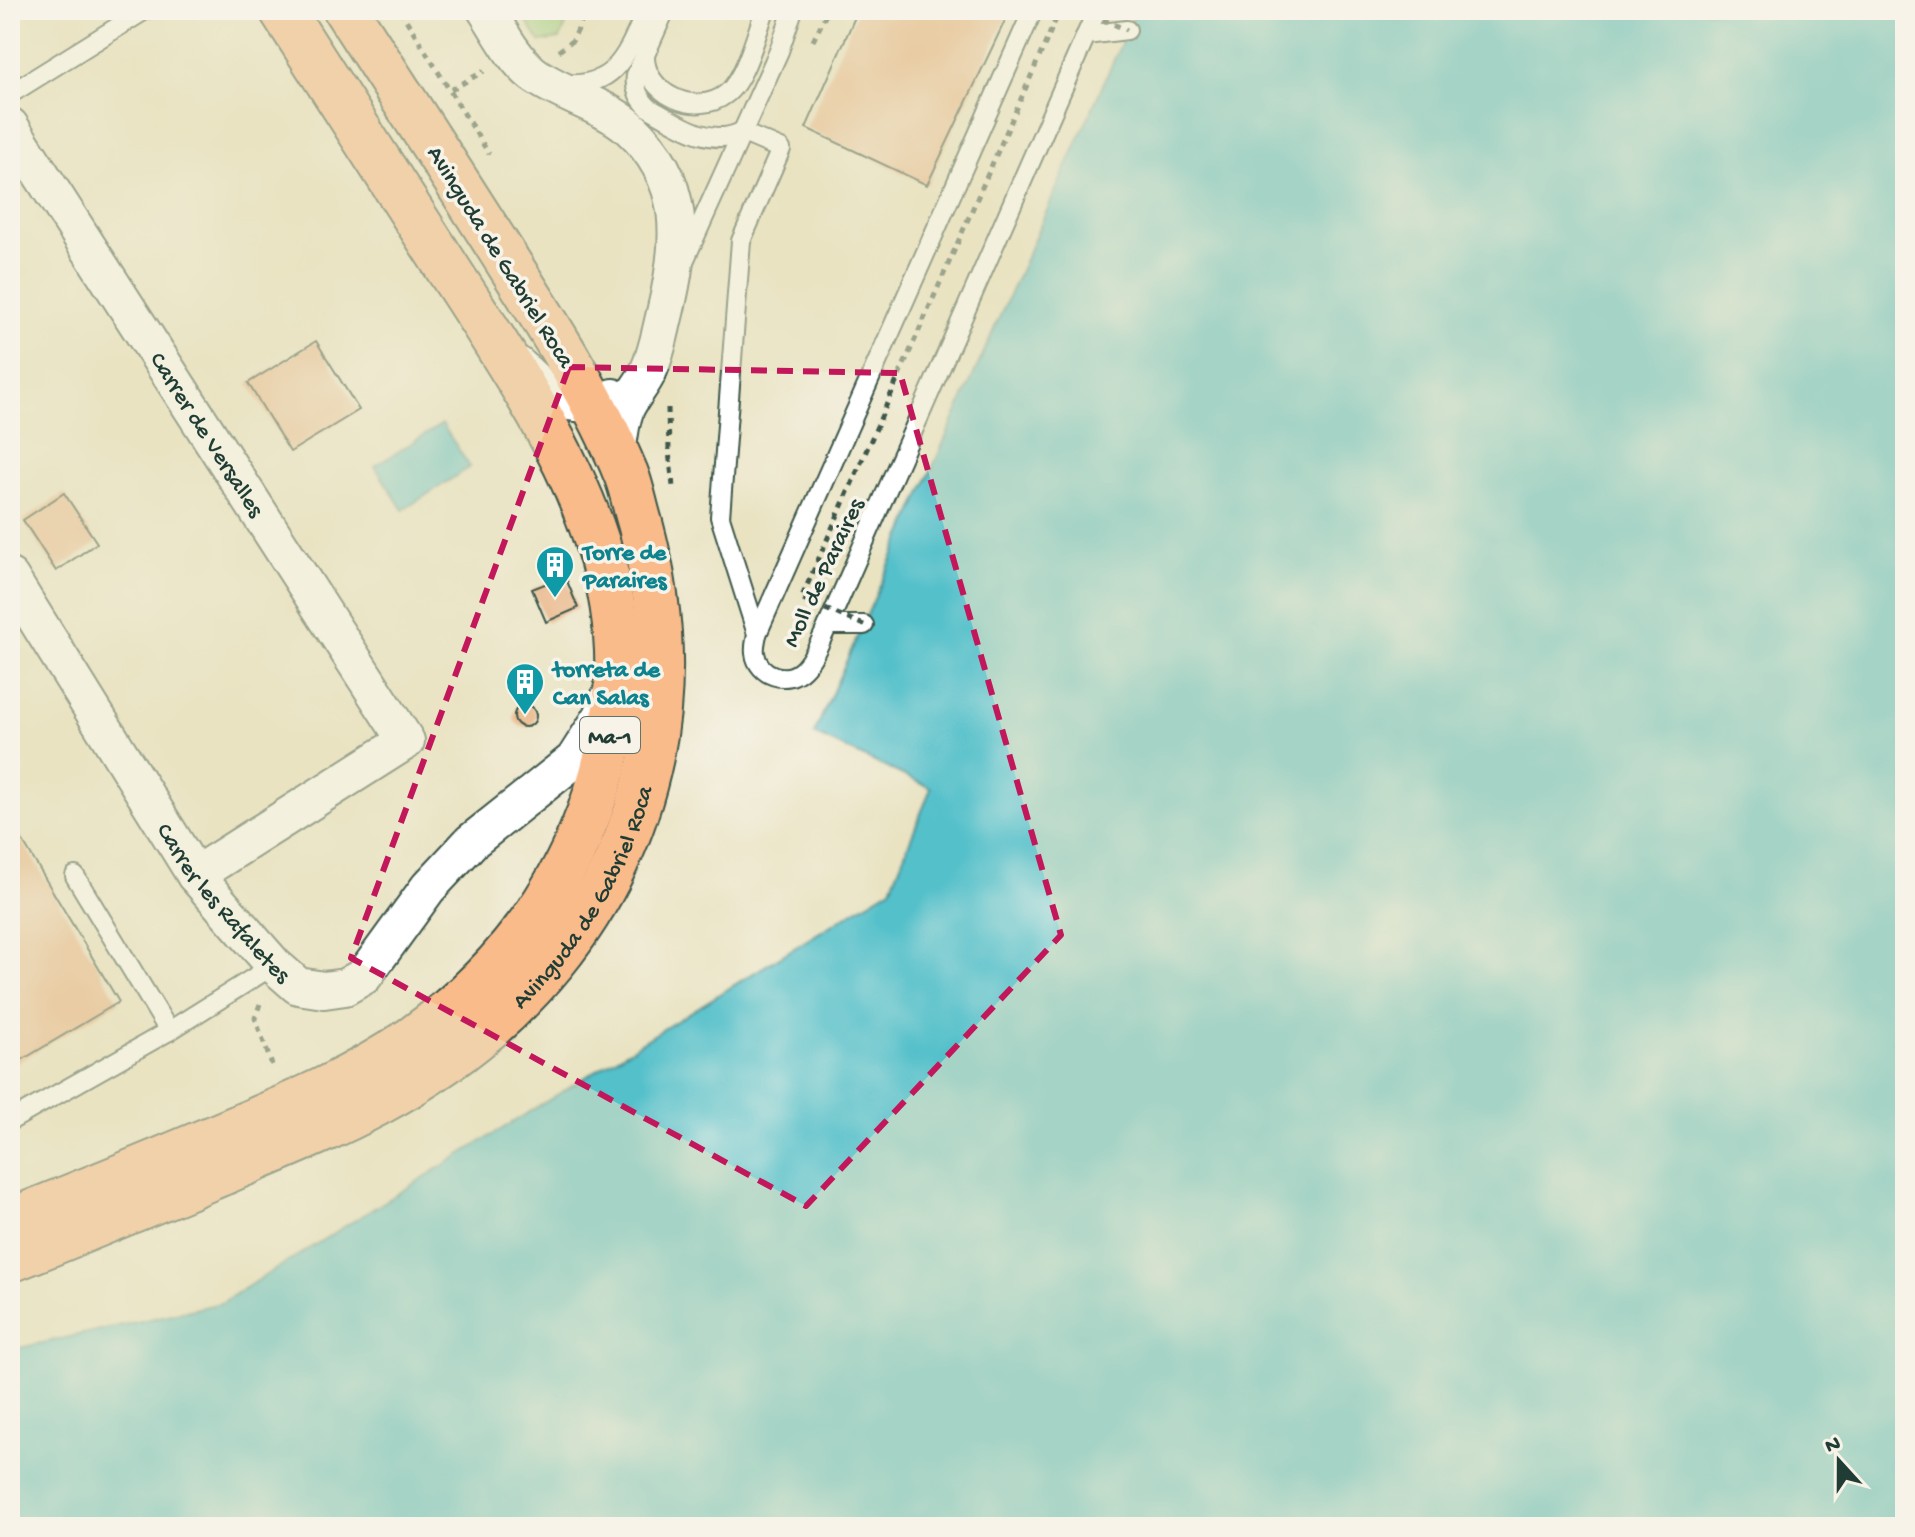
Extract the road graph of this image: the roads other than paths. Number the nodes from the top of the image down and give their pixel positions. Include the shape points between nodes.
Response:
1 (145, 10) edge
2 (282, 10) edge
3 (346, 10) edge
4 (486, 10) edge
5 (647, 10) edge
6 (665, 10) edge
7 (765, 10) edge
8 (793, 10) edge
9 (1033, 10) edge
10 (1097, 10) edge
11 (1127, 30) road end
12 (1086, 35) junction
13 (646, 52) junction
14 (551, 83) junction
15 (10, 94) edge
16 (10, 126) edge
17 (741, 132) junction
18 (670, 295) junction
19 (499, 347) junction
20 (647, 375) junction
21 (592, 404) junction
22 (617, 456) junction
23 (10, 577) edge
24 (828, 625) junction
25 (864, 625) road end
26 (757, 634) junction
27 (618, 674) junction
28 (195, 875) junction
29 (75, 876) dead end
30 (274, 965) junction
31 (169, 1031) junction
32 (10, 1121) edge
33 (10, 1221) edge
34 (10, 1260) edge

1 - 15 lane
2 - 19 highway, Avinguda de Gabriel Roca / Ma-1
3 - 21 highway, Avinguda de Gabriel Roca / Ma-1 via 527,292
4 - 14 street via 523,65
5 - 14 lane via 627,53 607,75 592,83
6 - 13 lane
7 - 13 lane via 738,80 728,93 704,105 690,104 653,83 645,66
8 - 17 lane
9 - 26 lane
10 - 12 lane, Moll de Paraires
11 - 12 lane
12 - 24 lane, Moll de Paraires
13 - 17 lane via 635,84 649,108 700,135 718,138
14 - 18 street via 625,124 665,175 678,226
16 - 28 street, Carrer de Versalles via 406,741
17 - 18 lane
17 - 26 lane, Moll de Paraires via 781,149 741,241 720,517
18 - 20 street
19 - 21 street via 546,392
19 - 27 highway, Avinguda de Gabriel Roca / Ma-1 via 563,457 590,521 609,585
20 - 21 street via 637,385
20 - 22 street via 625,410
21 - 22 highway, Avinguda de Gabriel Roca / Ma-1
22 - 34 highway, Avinguda de Gabriel Roca / Ma-1 via 653,578 662,674 656,731 637,812 613,869 553,965 472,1042 379,1102 313,1135
23 - 28 street, Carrer les Rafaletes
24 - 25 lane
24 - 26 lane, Moll de Paraires via 806,665 785,677 770,675 759,665
27 - 30 street, Carrer les Rafaletes via 602,716 574,760 471,842 428,888 364,976 345,987 324,990 298,986
27 - 33 highway, Avinguda de Gabriel Roca / Ma-1 via 601,777 575,846 523,935 472,992 410,1040 343,1079
28 - 30 street, Carrer les Rafaletes
29 - 31 lane
30 - 31 lane
31 - 32 lane

